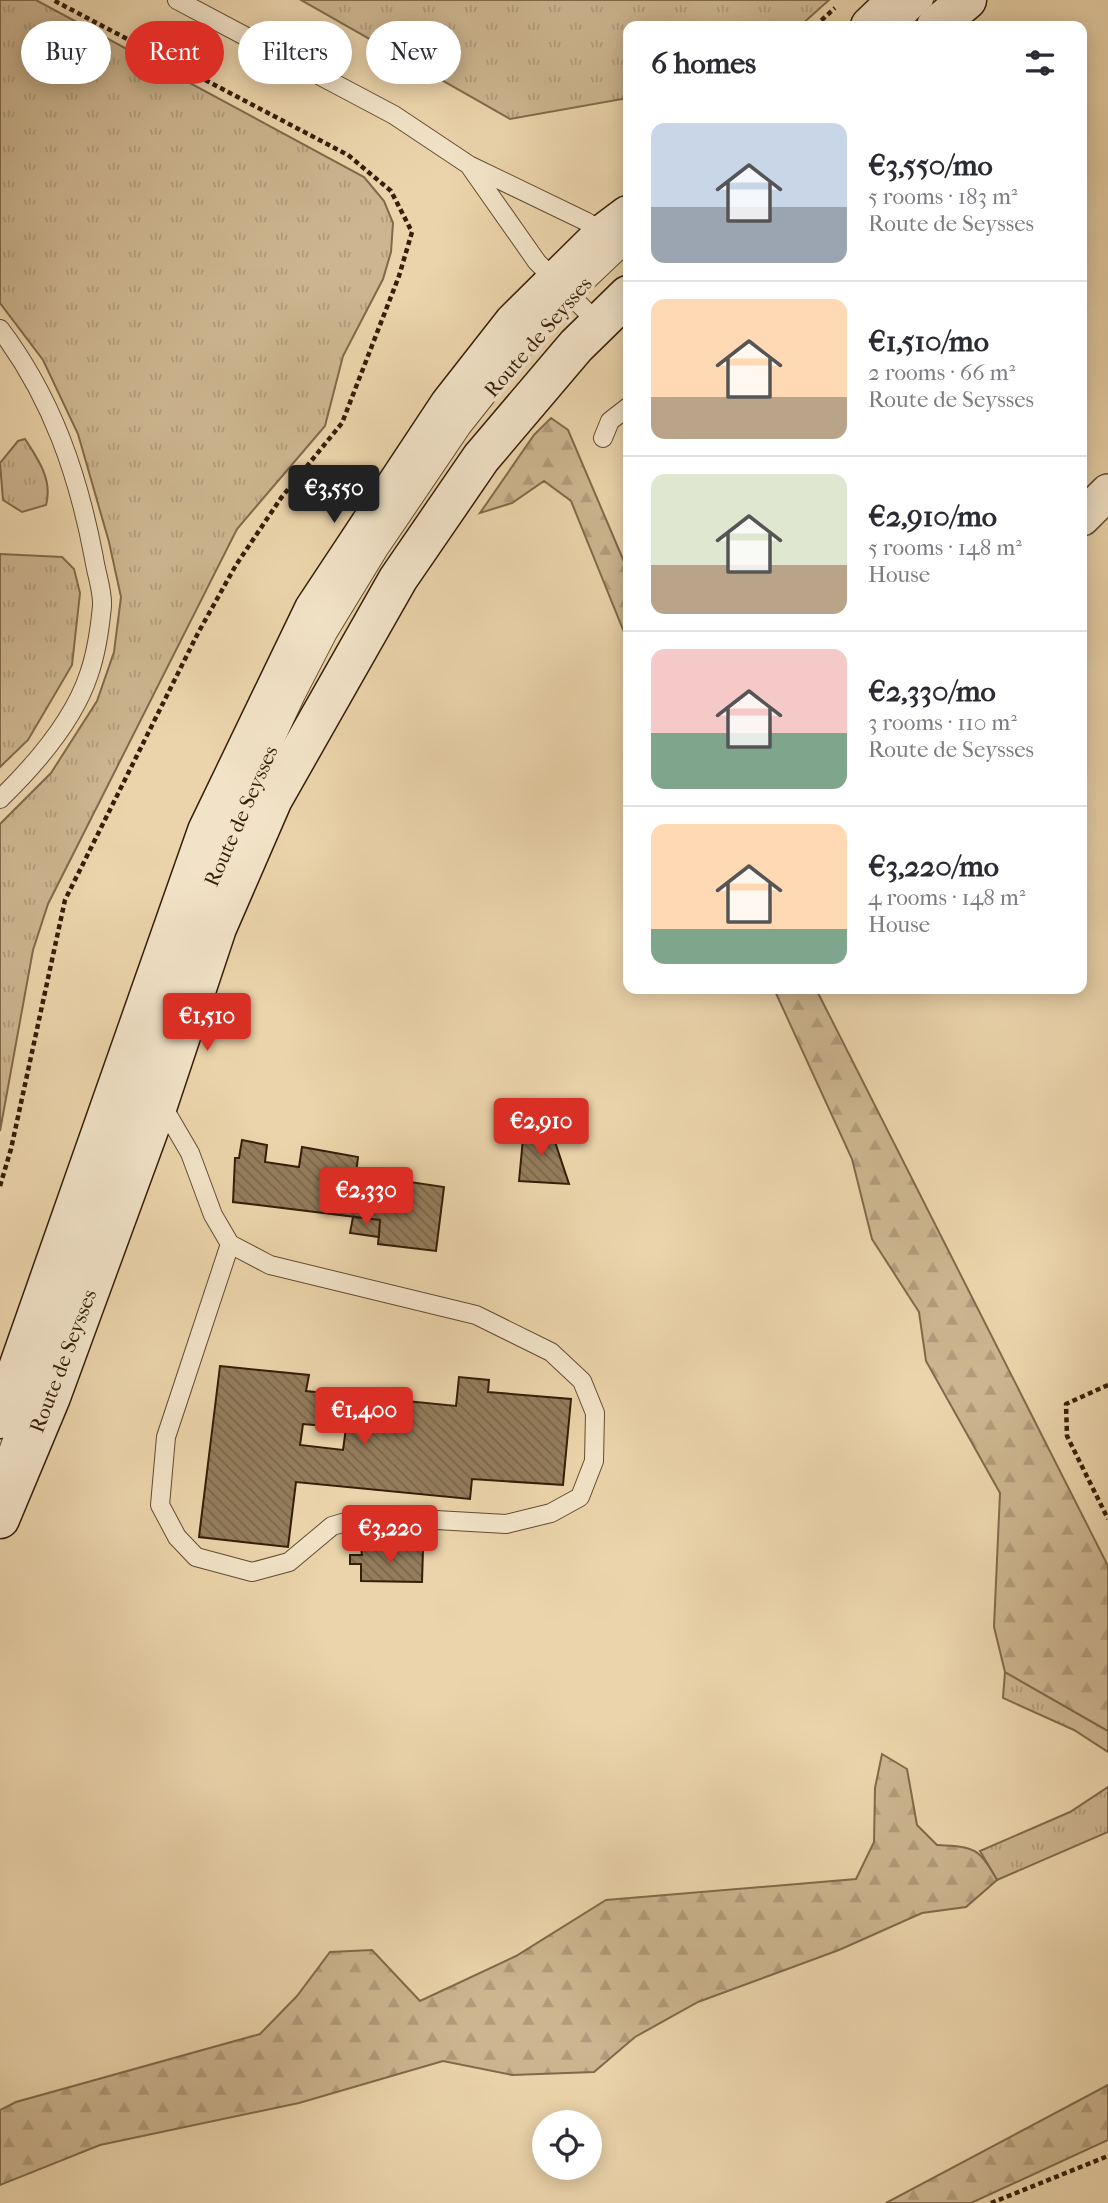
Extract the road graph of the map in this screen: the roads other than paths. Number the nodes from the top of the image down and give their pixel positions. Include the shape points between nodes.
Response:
1 (177, 0) edge
2 (897, 0) edge
3 (924, 0) edge
4 (967, 0) edge
5 (875, 21) edge
6 (901, 21) edge
7 (942, 21) edge
8 (469, 165) junction
9 (622, 239) edge
10 (562, 288) junction
11 (623, 300) edge
12 (599, 324) junction
13 (0, 329) edge
14 (623, 411) edge
15 (603, 439) dead end
16 (1108, 492) edge
17 (1087, 513) edge
18 (0, 799) edge
19 (138, 1094) junction
20 (230, 1244) junction
21 (0, 1419) edge
22 (0, 1471) edge
23 (0, 1518) edge

1 - 8 lane via 394,115
2 - 5 main road
3 - 6 lane
4 - 7 main road
8 - 9 lane
8 - 10 lane via 537,262
9 - 10 main road, Route de Seysses
10 - 12 lane
10 - 19 lane, Route de Seysses via 415,493 328,633 219,860
10 - 19 main road, Route de Seysses via 514,322 449,405 314,609 207,831
11 - 12 main road, Route de Seysses
12 - 19 main road, Route de Seysses via 481,458 398,579 280,788
13 - 18 lane via 21,356 66,445 102,604 89,674 72,709 25,775
14 - 15 lane via 610,421
16 - 17 street
19 - 20 lane via 169,1117
19 - 21 main road, Route de Seysses
19 - 22 lane, Route de Seysses
19 - 23 main road, Route de Seysses via 51,1397
20 - 20 lane via 270,1265 476,1315 551,1352 582,1381 595,1413 594,1461 580,1497 551,1513 506,1524 366,1516 332,1526 289,1562 252,1572 196,1557 177,1537 160,1505 166,1437

